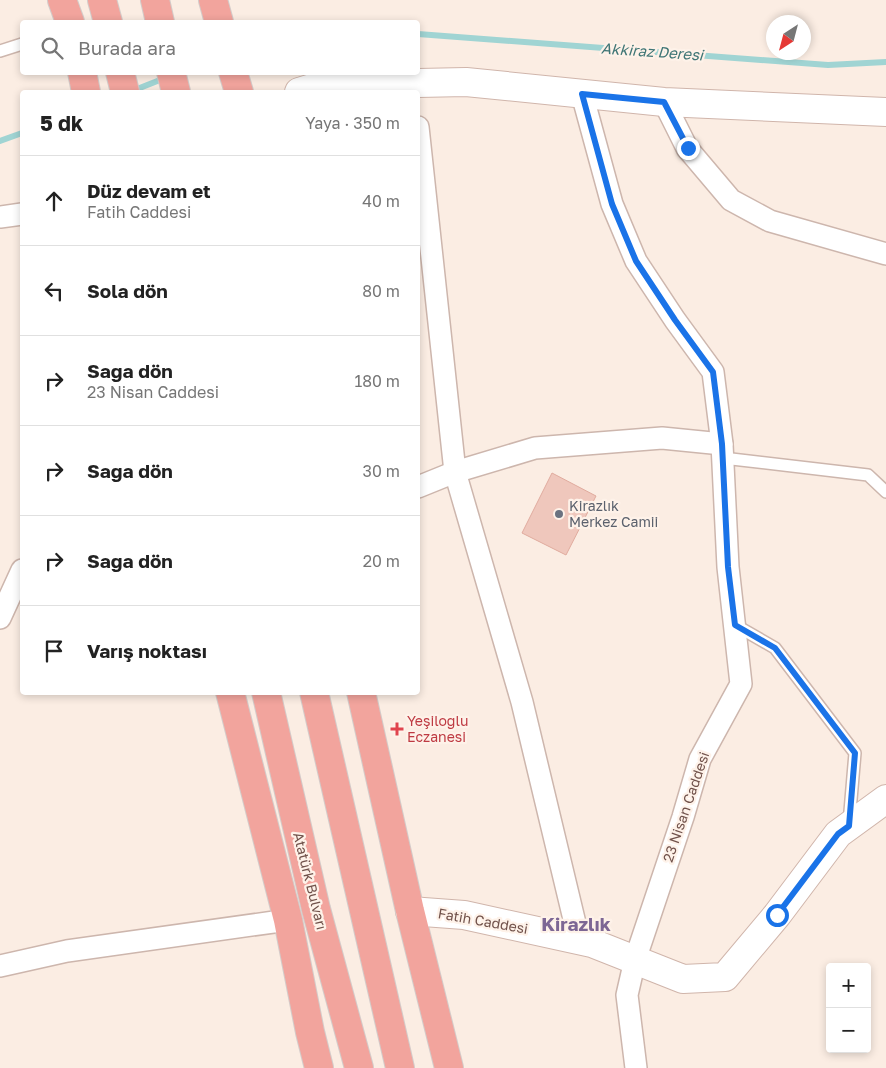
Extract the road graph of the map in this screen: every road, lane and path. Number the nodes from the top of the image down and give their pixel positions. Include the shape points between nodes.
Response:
1 (62, 0) edge
2 (102, 0) edge
3 (213, 0) edge
4 (69, 20) edge
5 (107, 20) edge
6 (218, 20) edge
7 (20, 45) edge
8 (0, 51) edge
9 (83, 75) edge
10 (121, 75) edge
11 (173, 75) edge
12 (234, 75) edge
13 (413, 88) edge
14 (86, 90) edge
15 (124, 90) edge
16 (176, 90) edge
17 (238, 90) edge
18 (306, 90) edge
19 (582, 94) junction
20 (664, 102) junction
21 (886, 112) edge
22 (420, 146) edge
23 (20, 214) edge
24 (0, 217) edge
25 (886, 254) edge
26 (723, 451) junction
27 (455, 472) junction
28 (420, 486) edge
29 (886, 492) edge
30 (20, 574) edge
31 (0, 618) edge
32 (735, 625) junction
33 (231, 695) edge
34 (267, 695) edge
35 (315, 695) edge
36 (362, 695) edge
37 (886, 798) edge
38 (849, 826) junction
39 (410, 911) junction
40 (288, 920) junction
41 (579, 940) junction
42 (635, 960) junction
43 (0, 966) edge
44 (319, 1068) edge
45 (359, 1068) edge
46 (400, 1068) edge
47 (449, 1068) edge
48 (636, 1068) edge

1 - 4 highway
2 - 5 highway
3 - 6 highway
7 - 8 lane
9 - 14 highway
10 - 15 highway
11 - 16 highway
12 - 17 highway
13 - 18 street via 322,85
13 - 19 street via 466,82
19 - 20 street
19 - 26 street, 23 Nisan Caddesi via 612,204 636,261 713,372
20 - 21 street
20 - 25 street via 688,148 731,200 770,221
22 - 27 street
23 - 24 street
26 - 27 street via 662,438 536,448
26 - 29 lane via 868,476
26 - 32 street, 23 Nisan Caddesi via 728,567
27 - 28 street
27 - 41 street via 522,702
30 - 31 street
32 - 38 lane via 775,648 855,753
32 - 42 street, 23 Nisan Caddesi via 741,684 700,759
33 - 40 highway
34 - 45 highway, Atatürk Bulvarı via 316,909
35 - 46 highway
36 - 39 highway
37 - 38 street, Fatih Caddesi
38 - 42 street, Fatih Caddesi via 838,834 725,977 683,979
39 - 41 street, Fatih Caddesi via 464,915
39 - 47 highway
40 - 43 street via 67,951
40 - 44 highway
41 - 42 street, Fatih Caddesi
42 - 48 street, 23 Nisan Caddesi via 627,995

